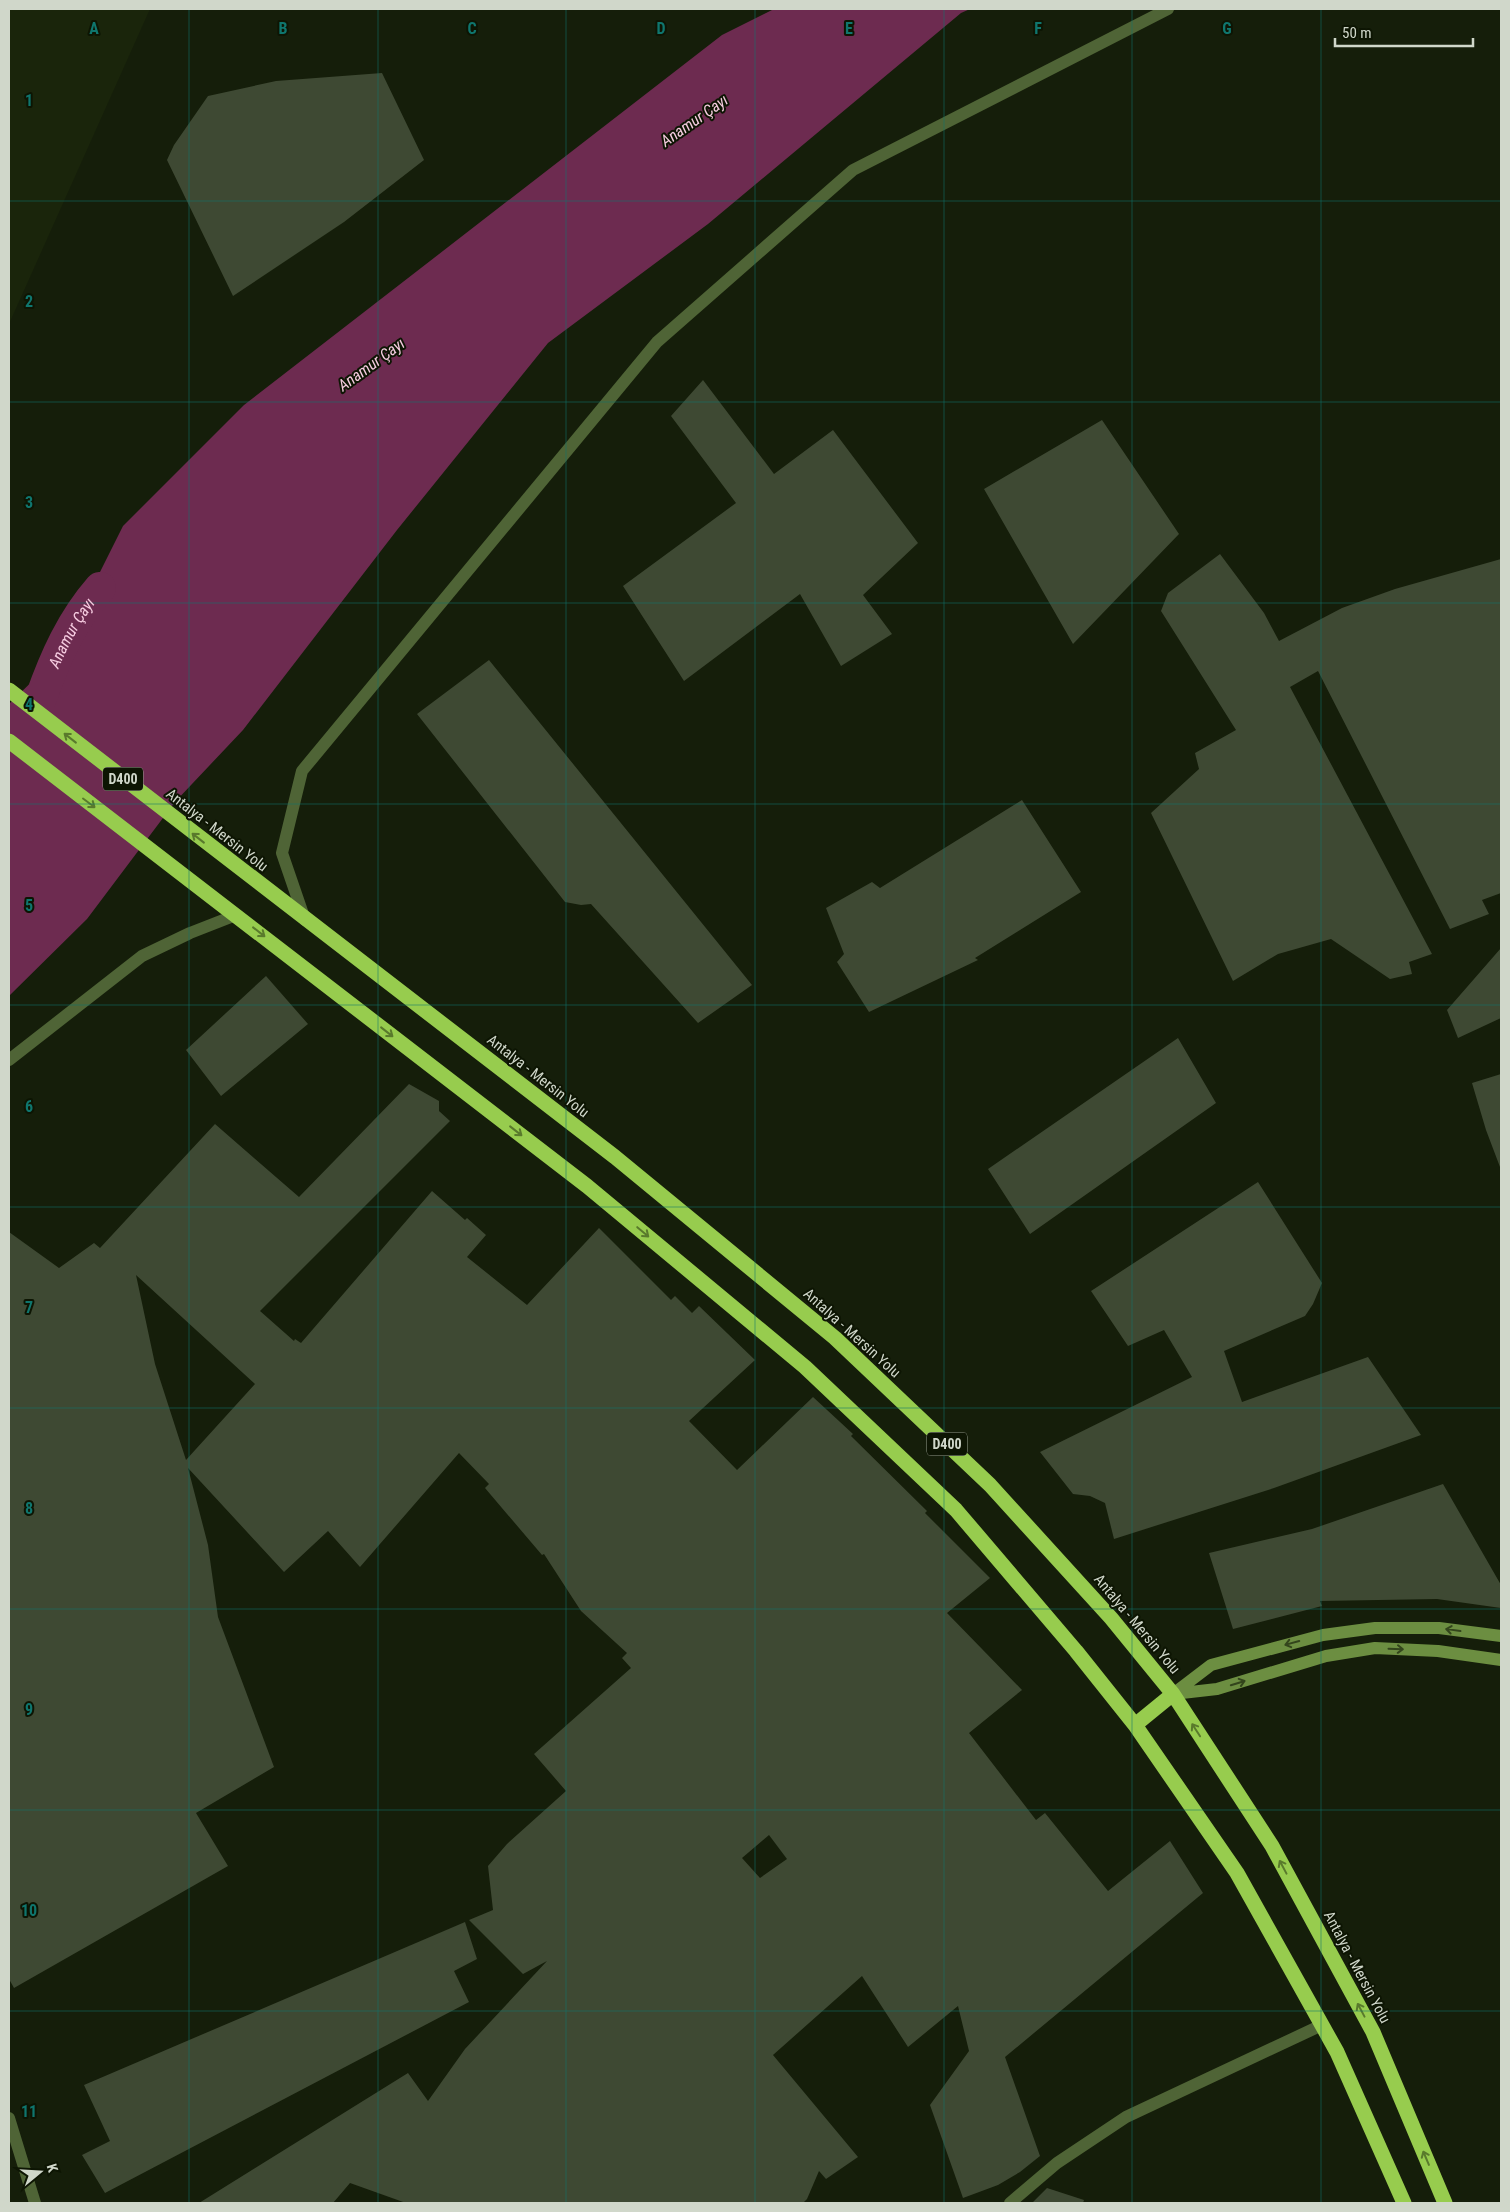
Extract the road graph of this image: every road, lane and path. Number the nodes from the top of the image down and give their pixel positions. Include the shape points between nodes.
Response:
1 (1168, 9) edge
2 (9, 690) edge
3 (9, 741) edge
4 (236, 915) junction
5 (305, 920) junction
6 (9, 1060) edge
7 (1501, 1636) edge
8 (1501, 1660) edge
9 (1173, 1694) junction
10 (1135, 1725) junction
11 (1322, 2025) junction
12 (9, 2118) edge
13 (35, 2203) edge
14 (1010, 2203) edge
15 (1404, 2203) edge
16 (1445, 2203) edge

1 - 5 street via 853,170 657,342 302,771 282,853
5 -> 2 highway, Antalya - Mersin Yolu / D400
3 -> 4 highway, D400
4 - 6 street via 142,956
4 -> 10 highway, D400 via 587,1186 805,1367 956,1510 1076,1650
5 - 9 highway, Antalya - Mersin Yolu / D400 via 615,1158 835,1338 990,1485 1111,1618
7 -> 9 street via 1439,1628 1375,1628 1323,1635 1211,1665
9 -> 8 street via 1217,1689 1326,1656 1374,1648 1438,1650
9 - 10 highway
16 -> 9 highway, Antalya - Mersin Yolu / D400 via 1373,2032 1272,1846
10 - 11 highway, D400 via 1237,1873
11 - 14 street via 1126,2117 1057,2163
11 - 15 highway, D400
12 - 13 street

